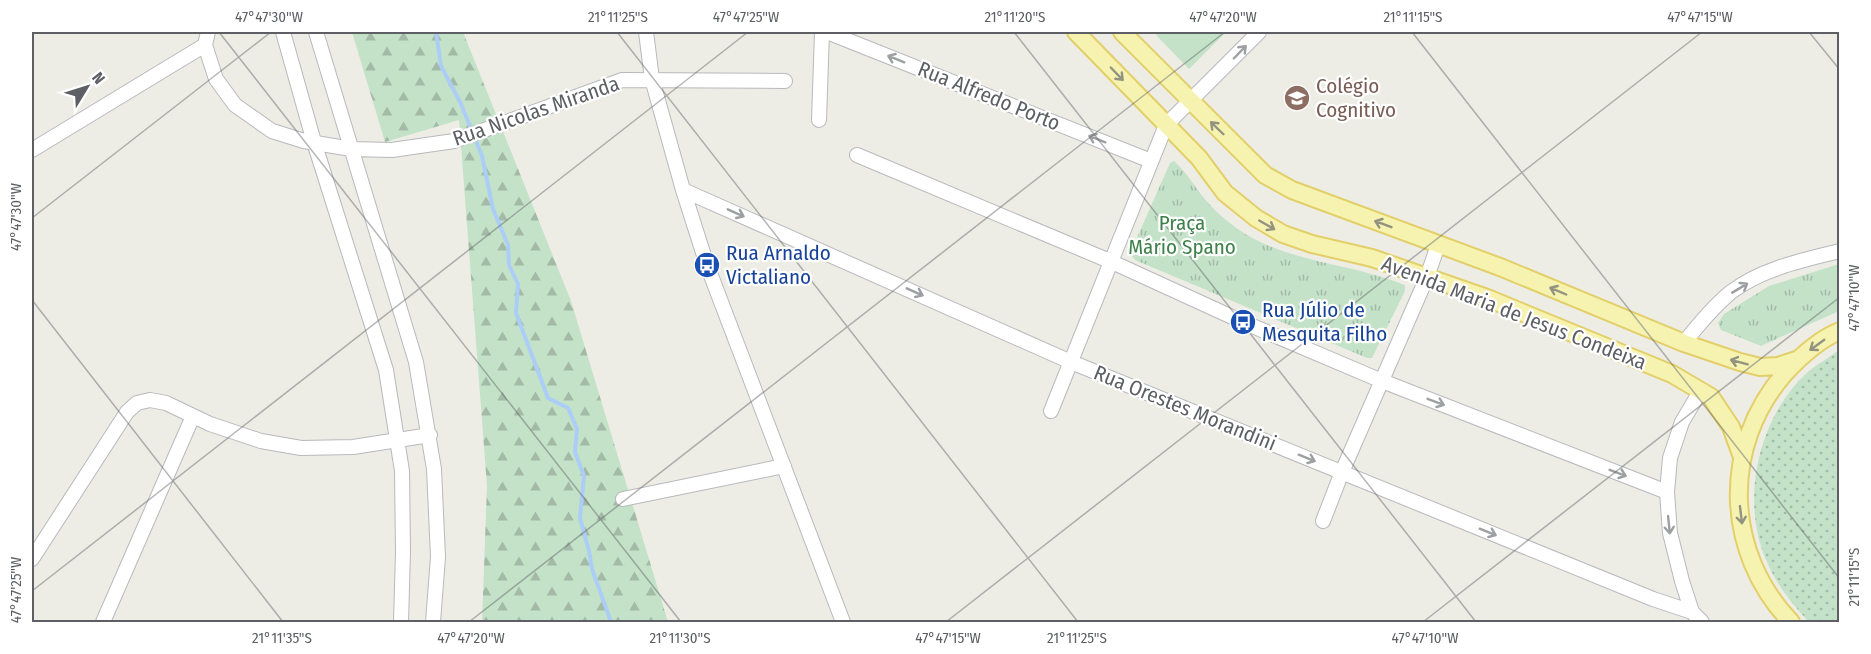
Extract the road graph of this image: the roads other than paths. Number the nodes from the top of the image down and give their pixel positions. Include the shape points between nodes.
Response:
1 (283, 32) edge
2 (316, 32) edge
3 (646, 32) edge
4 (825, 32) edge
5 (1076, 32) edge
6 (1122, 32) edge
7 (1260, 32) edge
8 (207, 38) edge
9 (652, 79) junction
10 (785, 81) dead end
11 (1190, 102) junction
12 (819, 120) dead end
13 (1166, 125) junction
14 (314, 142) junction
15 (351, 149) junction
16 (32, 150) edge
17 (857, 155) dead end
18 (1151, 161) junction
19 (683, 190) junction
20 (1438, 244) junction
21 (1839, 251) edge
22 (1112, 262) junction
23 (1427, 277) junction
24 (1839, 331) edge
25 (1684, 344) junction
26 (1796, 360) junction
27 (1071, 362) junction
28 (1382, 381) junction
29 (1701, 390) junction
30 (1051, 411) dead end
31 (193, 416) junction
32 (430, 435) junction
33 (397, 439) junction
34 (1742, 457) junction
35 (784, 466) junction
36 (1342, 472) junction
37 (1667, 492) junction
38 (623, 499) dead end
39 (1323, 521) dead end
40 (32, 559) edge
41 (1697, 617) edge
42 (103, 622) edge
43 (401, 622) edge
44 (434, 622) edge
45 (843, 622) edge
46 (1791, 622) edge

1 - 14 street
2 - 15 street
3 - 9 street
4 - 12 street
18 -> 4 street, Rua Alfredo Porto
5 -> 13 main road, Avenida Maria de Jesus Condeixa
6 - 11 main road, Avenida Maria de Jesus Condeixa
11 -> 7 street
8 - 14 street, Rua Nicolas Miranda via 216,79 235,105 272,130
8 - 16 street
9 - 10 street, Rua Nicolas Miranda
9 - 15 street, Rua Nicolas Miranda via 622,80 454,141 392,150
9 - 19 street
11 - 13 street
20 -> 11 main road, Avenida Maria de Jesus Condeixa via 1292,190 1264,175
13 - 18 street
13 -> 23 main road, Avenida Maria de Jesus Condeixa via 1226,193 1256,219 1312,244 1372,258
14 - 15 street, Rua Nicolas Miranda
14 - 33 street via 386,370
15 - 32 street via 417,362
17 - 22 street
18 - 22 street
19 -> 27 street, Rua Orestes Morandini
19 - 35 street via 706,265
20 - 23 street
25 -> 20 main road, Avenida Maria de Jesus Condeixa
25 -> 21 street via 1732,291 1763,274
22 - 27 street
22 - 28 street
23 - 28 street
23 - 29 main road, Avenida Maria de Jesus Condeixa via 1672,374
24 -> 26 main road
26 -> 25 main road, Avenida Maria de Jesus Condeixa via 1760,367
26 - 34 main road via 1772,388 1753,422
27 - 30 street
27 -> 36 street, Rua Orestes Morandini
28 - 36 street
28 -> 37 street
29 - 34 main road, Avenida Maria de Jesus Condeixa via 1712,397 1731,427
29 - 37 street via 1682,422 1670,458
31 - 33 street via 261,441 301,448 353,447
31 - 40 street via 166,403 137,403 127,412
31 - 42 street
32 - 33 street
32 - 44 street via 438,557
33 - 43 street via 402,471
34 -> 46 main road via 1738,496 1743,536 1756,573 1776,607
35 - 38 street
35 - 45 street
36 - 39 street
36 -> 41 street, Rua Orestes Morandini
37 -> 41 street via 1670,533

